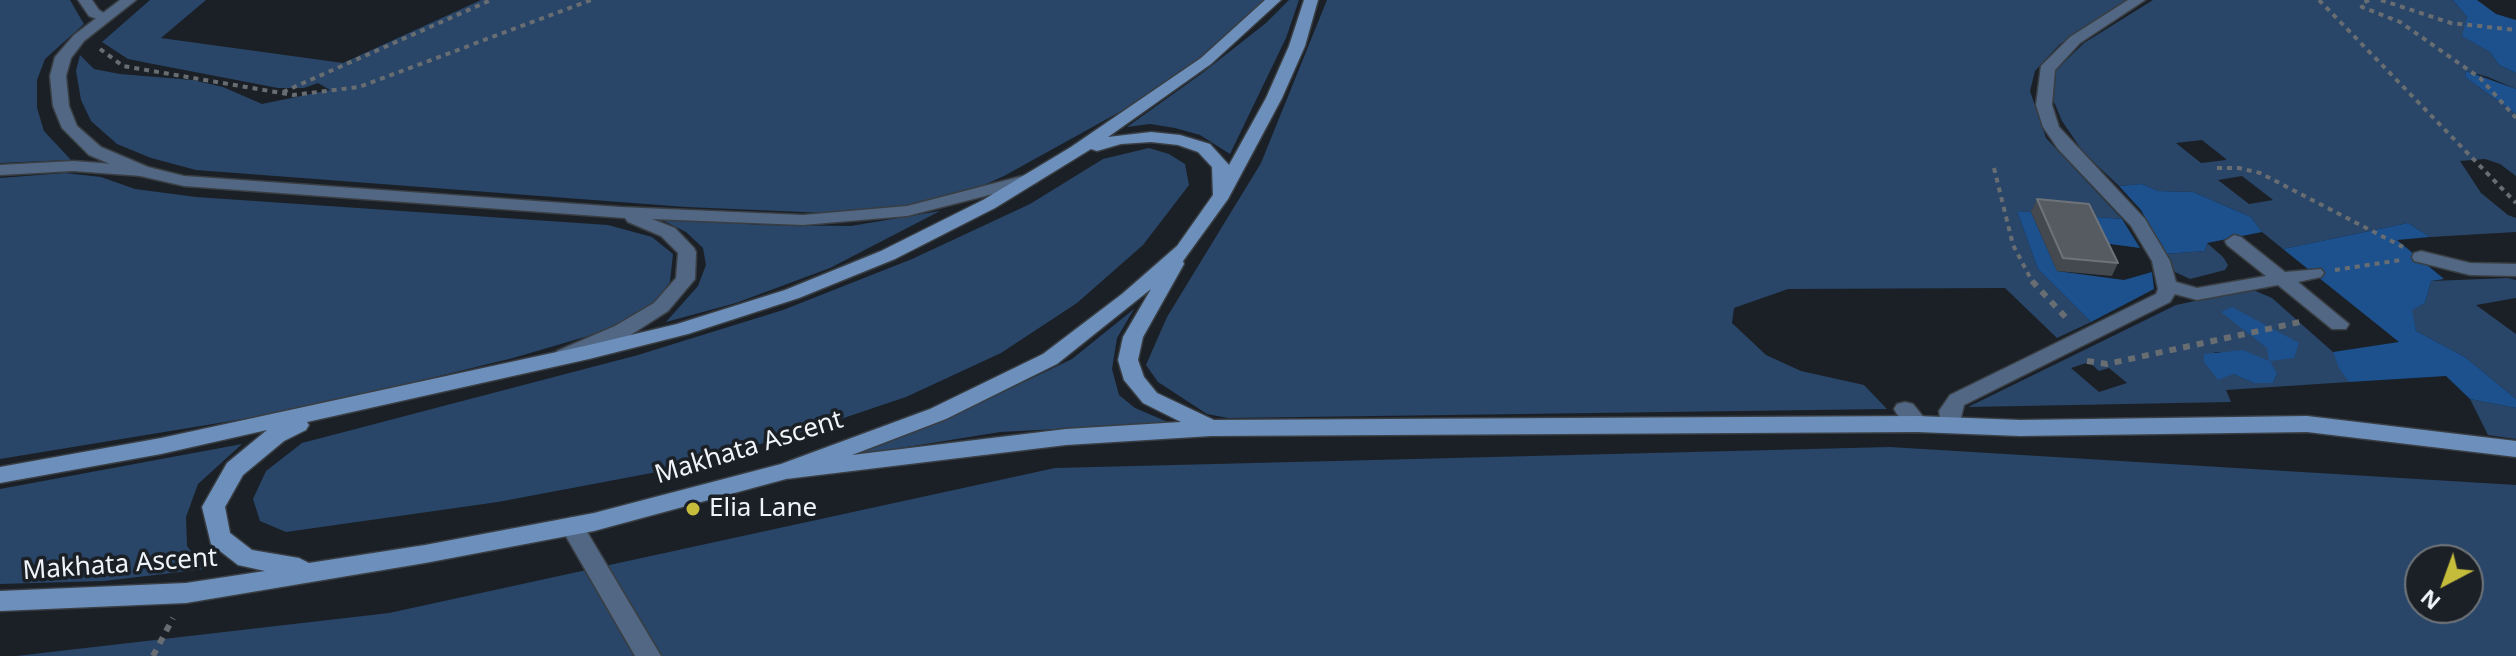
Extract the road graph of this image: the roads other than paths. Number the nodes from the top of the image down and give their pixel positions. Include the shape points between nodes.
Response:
1 (85, 0) edge
2 (129, 0) edge
3 (1274, 0) edge
4 (1311, 0) edge
5 (2138, 0) edge
6 (105, 18) junction
7 (1077, 151) junction
8 (0, 170) edge
9 (142, 171) junction
10 (1030, 179) junction
11 (1219, 199) junction
12 (620, 212) junction
13 (2234, 241) dead end
14 (1184, 250) junction
15 (2421, 257) road end
16 (2516, 270) edge
17 (2314, 273) road end
18 (2281, 278) junction
19 (2168, 286) junction
20 (2334, 320) road end
21 (554, 360) junction
22 (323, 413) junction
23 (1950, 425) junction
24 (1211, 428) junction
25 (2516, 449) edge
26 (786, 471) junction
27 (0, 475) edge
28 (572, 526) junction
29 (316, 570) junction
30 (0, 601) edge
31 (648, 656) edge

1 - 6 street
2 - 6 street
3 - 7 main road via 1206,61
4 - 11 main road, Makhata Ascent via 1274,98
5 - 19 street via 2075,40 2047,69 2044,105 2064,145 2139,223 2161,261
6 - 9 street via 63,57 58,76 61,106 70,128 95,151
7 - 10 main road
7 - 11 main road via 1151,137 1204,148 1221,166
8 - 9 street via 73,166
9 - 12 street via 239,186
10 - 12 street via 938,204 855,217
10 - 21 main road via 888,255 792,294 681,329
11 - 14 main road, Makhata Ascent
12 - 21 street via 668,232 687,252 685,279 661,307 622,331
13 - 18 street
14 - 24 main road via 1133,337 1128,360 1134,380 1150,398
14 - 26 main road, Makhata Ascent via 1050,359 938,414
15 - 16 street via 2470,269
17 - 18 street
18 - 19 street via 2197,294
18 - 20 street
19 - 23 street via 2163,298 1957,400
21 - 22 main road
22 - 27 main road
22 - 29 main road via 276,435 235,469 213,507 219,538 246,558
23 - 24 main road via 1911,416
23 - 25 main road via 2307,424
24 - 26 main road via 1066,437
26 - 28 main road, Makhata Ascent
28 - 29 main road, Makhata Ascent
28 - 31 street
29 - 30 main road, Makhata Ascent via 186,593

